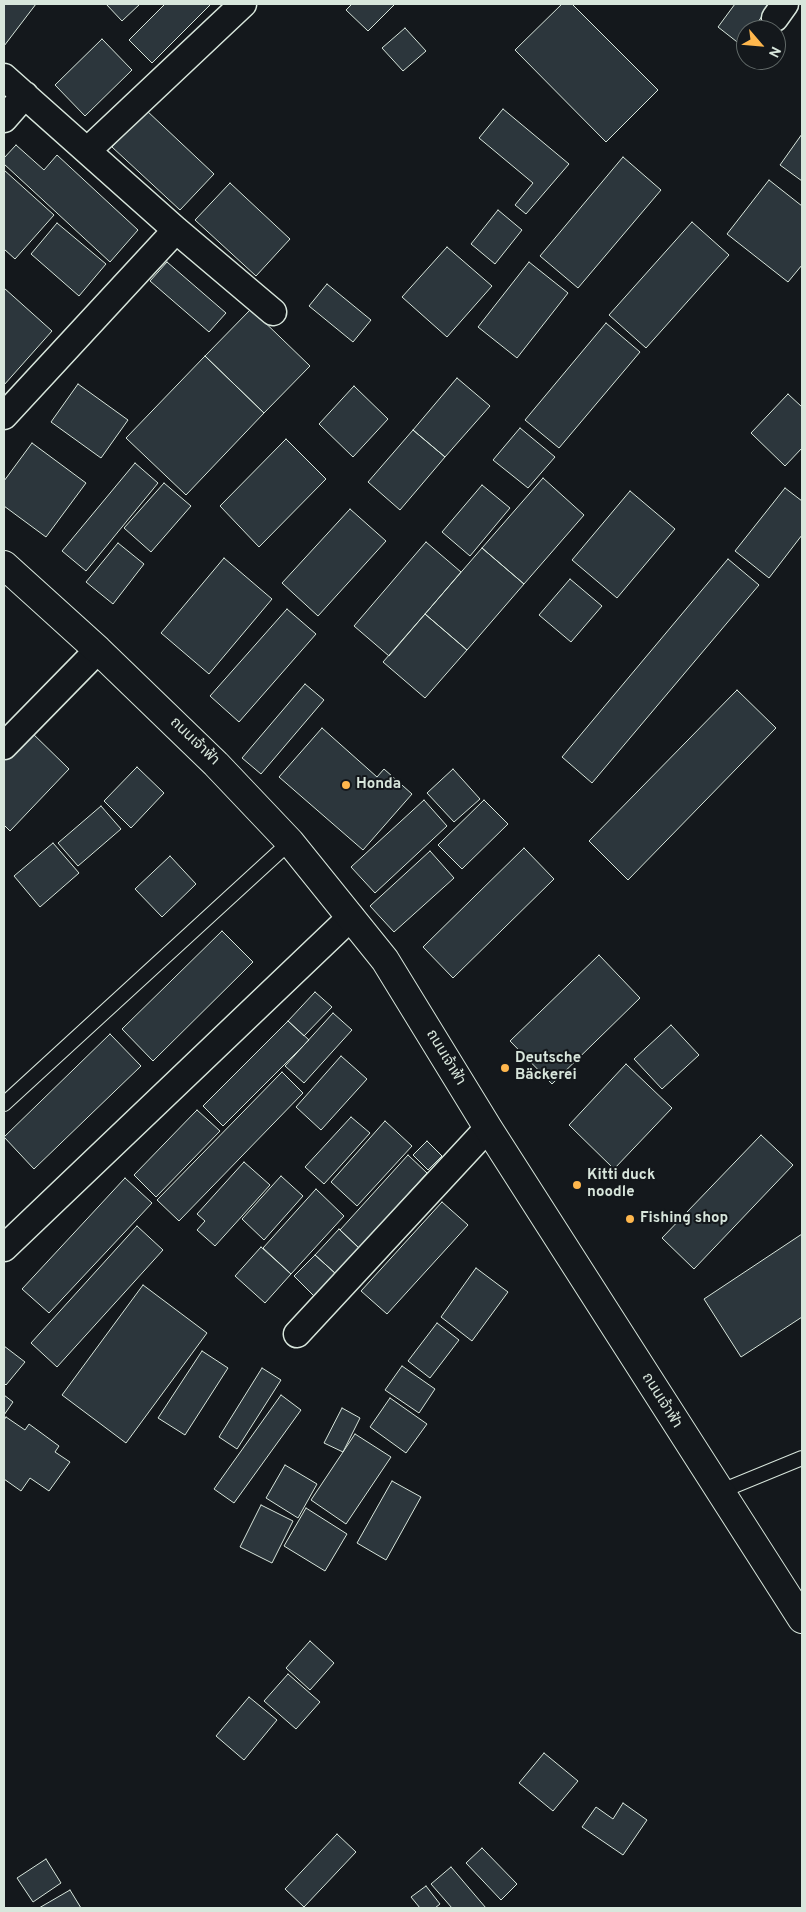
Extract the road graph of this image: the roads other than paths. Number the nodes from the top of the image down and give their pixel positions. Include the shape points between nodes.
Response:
1 (243, 4) edge
2 (4, 77) edge
3 (25, 95) junction
4 (4, 119) edge
5 (88, 150) junction
6 (176, 230) junction
7 (272, 312) dead end
8 (4, 416) edge
9 (4, 564) edge
10 (98, 650) junction
11 (4, 746) edge
12 (290, 842) junction
13 (351, 917) junction
14 (4, 1104) edge
15 (488, 1128) junction
16 (4, 1248) edge
17 (297, 1334) dead end
18 (802, 1458) edge
19 (719, 1492) junction
20 (802, 1619) edge

1 - 5 street
2 - 3 street
3 - 4 street
3 - 5 street
5 - 6 street
6 - 7 street
6 - 8 street
9 - 10 main road, ถนนเจ้าฟ้า
10 - 11 street
10 - 12 main road, ถนนเจ้าฟ้า via 216,764
12 - 13 main road, ถนนเจ้าฟ้า
12 - 14 lane
13 - 15 main road, ถนนเจ้าฟ้า via 384,960
13 - 16 street
15 - 17 street
15 - 19 main road, ถนนเจ้าฟ้า
18 - 19 lane
19 - 20 main road, ถนนเจ้าฟ้า

